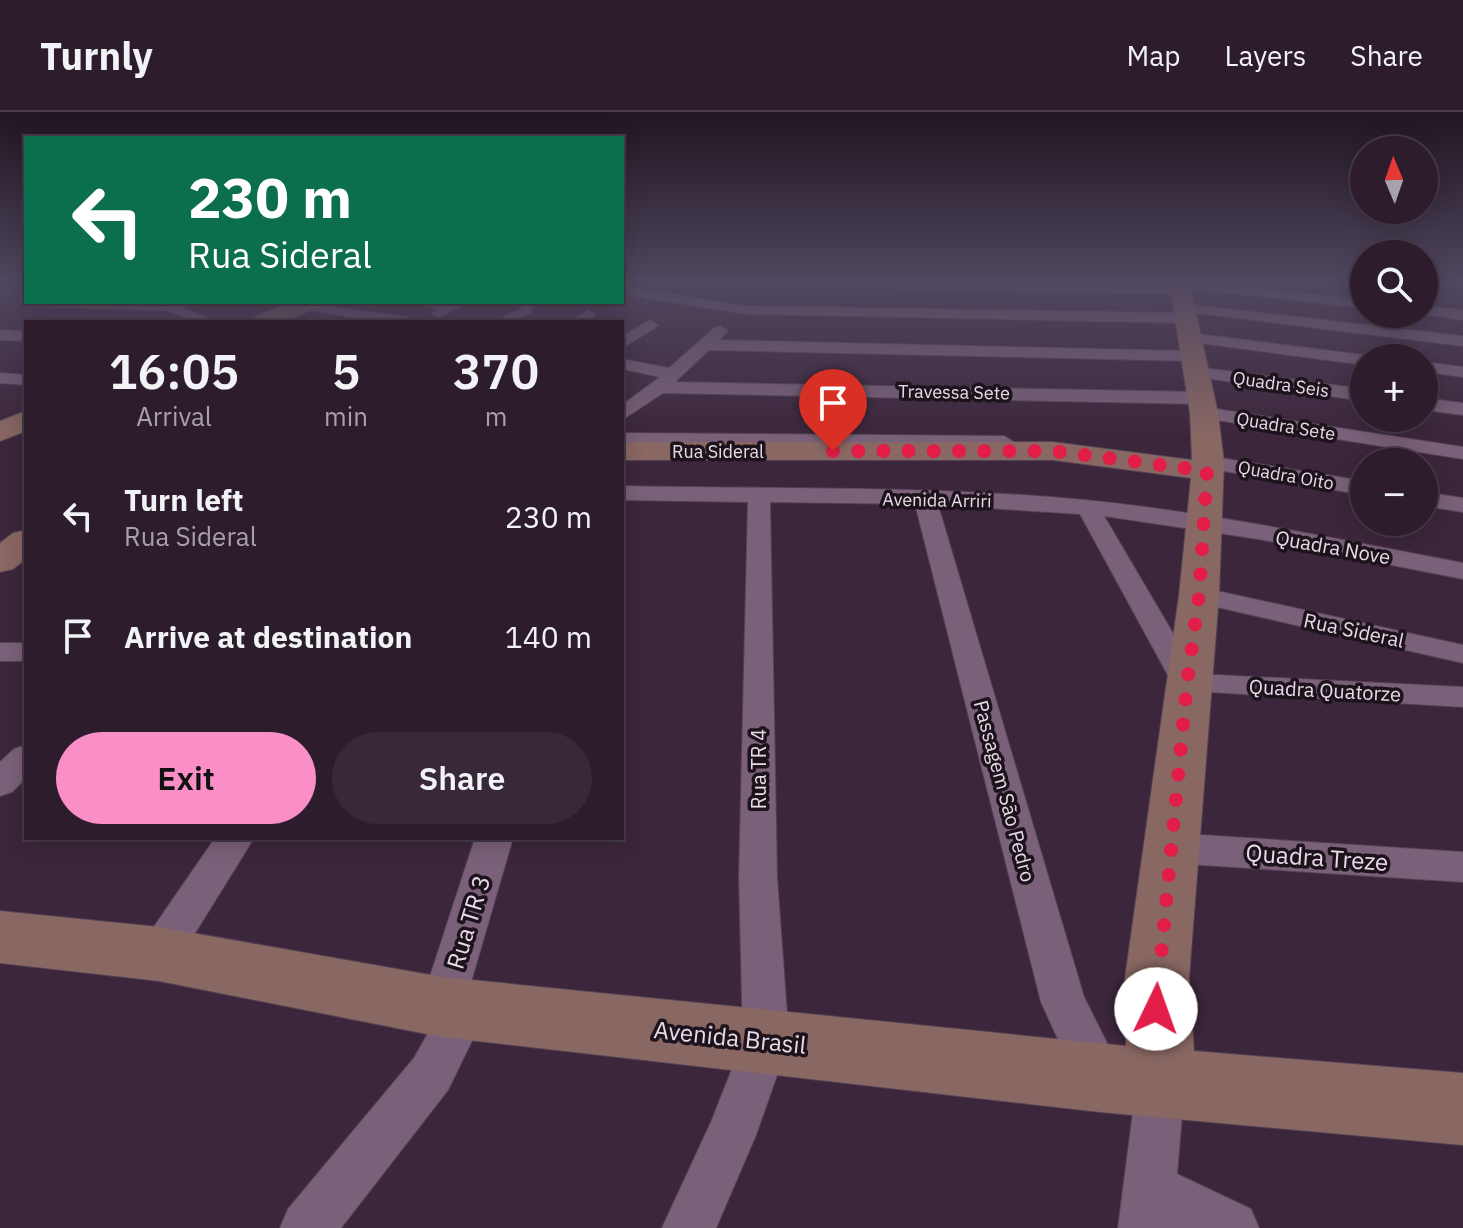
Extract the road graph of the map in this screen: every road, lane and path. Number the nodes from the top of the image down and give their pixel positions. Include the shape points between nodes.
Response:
1 (719, 333) edge
2 (907, 333) edge
3 (1055, 333) edge
4 (0, 335) edge
5 (1062, 335) junction
6 (24, 336) edge
7 (1189, 336) edge
8 (1463, 341) edge
9 (705, 345) junction
10 (899, 347) junction
11 (1350, 358) edge
12 (624, 364) edge
13 (1438, 369) edge
14 (1463, 372) edge
15 (673, 374) junction
16 (0, 378) edge
17 (24, 380) edge
18 (659, 387) junction
19 (872, 390) junction
20 (1350, 390) edge
21 (624, 396) edge
22 (642, 401) junction
23 (1438, 406) edge
24 (1463, 409) edge
25 (624, 413) edge
26 (24, 421) edge
27 (0, 432) edge
28 (624, 439) edge
29 (0, 444) edge
30 (24, 445) edge
31 (1064, 448) junction
32 (624, 451) edge
33 (1463, 453) edge
34 (1207, 460) junction
35 (1350, 486) edge
36 (624, 493) edge
37 (759, 497) junction
38 (925, 499) junction
39 (1438, 501) edge
40 (1463, 505) edge
41 (1088, 508) junction
42 (1202, 524) junction
43 (24, 543) edge
44 (0, 561) edge
45 (1463, 571) edge
46 (1199, 595) junction
47 (0, 652) edge
48 (24, 652) edge
49 (1463, 654) edge
50 (1187, 683) junction
51 (1463, 697) edge
52 (24, 759) edge
53 (0, 783) edge
54 (234, 840) edge
55 (494, 840) edge
56 (1170, 848) junction
57 (1463, 867) edge
58 (0, 937) edge
59 (159, 954) junction
60 (454, 1008) junction
61 (766, 1041) junction
62 (1130, 1080) junction
63 (1463, 1109) edge
64 (1148, 1208) edge
65 (307, 1228) edge
66 (689, 1228) edge
67 (1232, 1228) edge

1 - 9 street
2 - 10 street
3 - 5 street
4 - 6 street
5 - 7 street
5 - 7 street
5 - 10 street
7 - 8 street
7 - 11 street
7 - 19 street, Travessa Sete
7 - 20 street, Quadra Seis
7 - 33 street, Quadra Sete
7 - 34 main road
9 - 10 street
9 - 15 street
10 - 19 street
12 - 15 street
13 - 14 street
15 - 18 street
16 - 17 street
18 - 19 street, Travessa Sete
18 - 22 street
21 - 22 street
22 - 25 street
23 - 24 street
26 - 27 main road
28 - 31 street
29 - 30 main road
31 - 32 main road, Rua Sideral
31 - 34 main road, Rua Sideral
34 - 35 street, Quadra Oito
34 - 42 main road
36 - 37 street, Avenida Arriri
37 - 38 street, Avenida Arriri
37 - 61 street, Rua TR 4 via 758,877
38 - 41 street, Avenida Arriri
38 - 62 street, Passagem São Pedro via 1063,1002
39 - 40 street
41 - 42 street, Avenida Arriri
41 - 50 street
42 - 45 street, Quadra Nove
42 - 46 main road
43 - 44 main road
46 - 49 street, Rua Sideral
46 - 50 main road
47 - 48 street
50 - 51 street, Quadra Quatorze
50 - 56 main road
52 - 53 street
54 - 59 street
55 - 60 street, Rua TR 3
56 - 57 street, Quadra Treze
56 - 62 main road via 1157,994
58 - 59 main road, Avenida Brasil
59 - 60 main road, Avenida Brasil
60 - 61 main road, Avenida Brasil
60 - 65 street, Rua TR 3 via 431,1074
61 - 62 main road, Avenida Brasil
61 - 66 street
62 - 63 main road, Avenida Brasil
62 - 64 street
64 - 67 street

